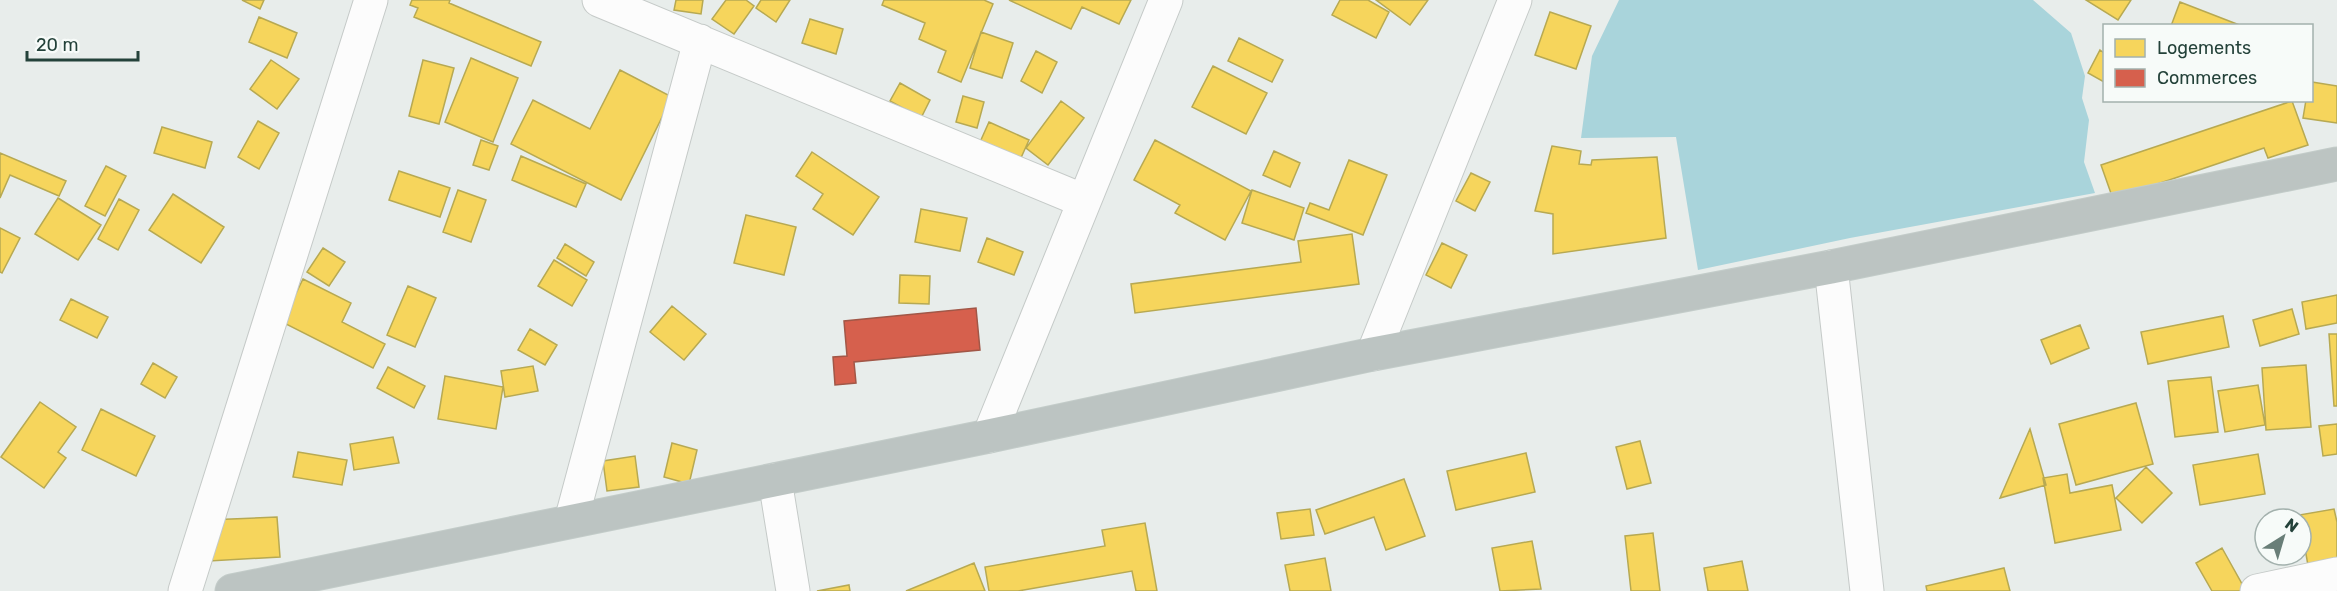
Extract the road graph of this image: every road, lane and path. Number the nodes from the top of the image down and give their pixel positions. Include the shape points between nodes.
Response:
1 (370, 0) edge
2 (599, 0) edge
3 (1166, 0) edge
4 (1515, 0) edge
5 (700, 41) junction
6 (2337, 164) edge
7 (1084, 201) junction
8 (1831, 267) junction
9 (1373, 354) junction
10 (989, 436) junction
11 (775, 480) junction
12 (571, 521) junction
13 (2337, 574) edge
14 (241, 590) edge
15 (185, 591) edge
16 (793, 591) edge
17 (1867, 591) edge
18 (2257, 591) edge

1 - 15 street
2 - 5 street
3 - 7 street
4 - 9 street
5 - 7 street
5 - 12 street
6 - 8 highway
7 - 10 street
8 - 9 highway
8 - 17 street
9 - 10 highway
10 - 11 highway
11 - 12 highway
11 - 16 street
12 - 14 highway
13 - 18 street

